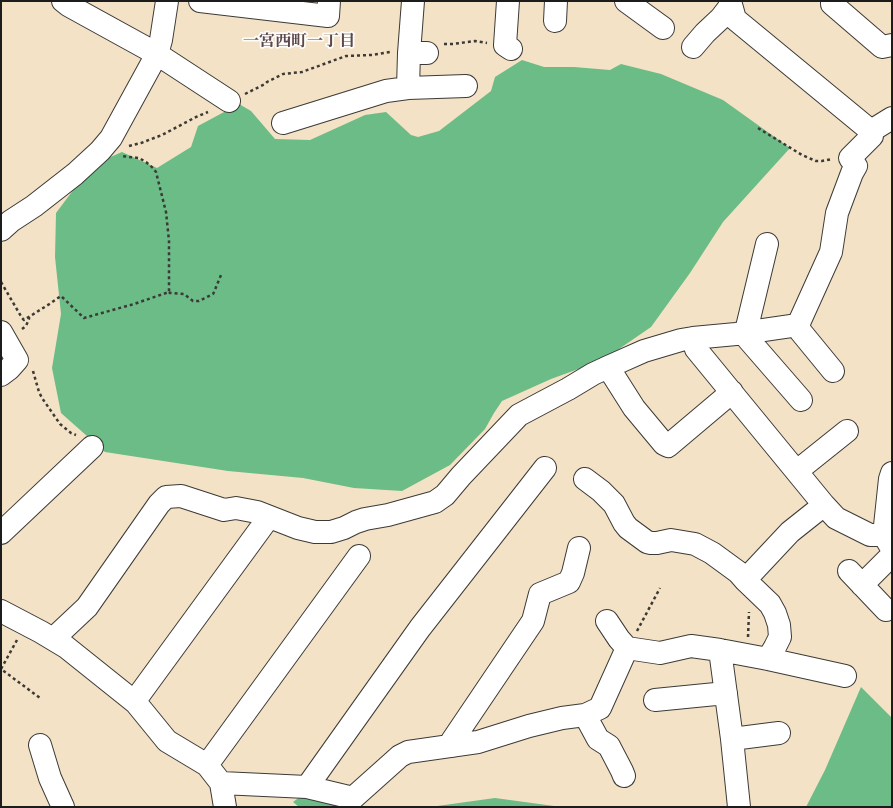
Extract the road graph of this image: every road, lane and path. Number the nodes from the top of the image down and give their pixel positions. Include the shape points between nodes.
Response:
1 (63, 1) edge
2 (167, 1) edge
3 (200, 1) edge
4 (329, 1) edge
5 (413, 1) edge
6 (508, 1) edge
7 (626, 1) edge
8 (832, 1) edge
9 (731, 3) edge
10 (663, 28) dead end
11 (892, 45) edge
12 (508, 47) joint
13 (693, 47) dead end
14 (418, 53) junction
15 (157, 54) junction
16 (466, 86) dead end
17 (408, 88) junction
18 (229, 101) junction
19 (892, 118) edge
20 (283, 123) dead end
21 (758, 128) dead end
22 (871, 131) junction
23 (128, 146) dead end
24 (100, 151) junction
25 (850, 158) junction
26 (3, 221) edge
27 (767, 244) dead end
28 (222, 275) dead end
29 (1, 282) edge
30 (169, 292) junction
31 (798, 325) junction
32 (1, 332) edge
33 (747, 333) junction
34 (693, 338) junction
35 (17, 360) junction
36 (608, 367) junction
37 (833, 371) dead end
38 (1, 375) edge
39 (732, 392) junction
40 (801, 400) dead end
41 (847, 431) dead end
42 (92, 447) joint
43 (545, 468) dead end
44 (797, 471) junction
45 (892, 473) edge
46 (586, 478) dead end
47 (824, 505) junction
48 (269, 516) junction
49 (1, 532) edge
50 (890, 543) edge
51 (579, 548) dead end
52 (359, 556) dead end
53 (748, 583) junction
54 (660, 588) dead end
55 (886, 610) dead end
56 (1, 611) edge
57 (607, 620) dead end
58 (26, 624) junction
59 (53, 639) junction
60 (627, 648) junction
61 (720, 650) junction
62 (746, 655) junction
63 (768, 659) junction
64 (845, 676) dead end
65 (726, 693) junction
66 (40, 698) dead end
67 (655, 700) dead end
68 (136, 703) junction
69 (585, 715) junction
70 (780, 733) dead end
71 (732, 739) junction
72 (40, 745) dead end
73 (452, 746) junction
74 (207, 765) junction
75 (624, 776) dead end
76 (220, 783) junction
77 (307, 787) junction
78 (63, 807) edge
79 (224, 807) edge
80 (739, 807) edge

1 - 15 street
2 - 15 street
3 - 4 street via 328,16
5 - 14 street
6 - 12 street
7 - 10 street
8 - 11 street via 832,4 882,46
9 - 13 street via 721,18
9 - 22 street via 735,19
12 - 14 path via 475,42 426,44
14 - 17 street
14 - 18 path via 402,49 372,55 346,56 302,72 283,74
15 - 18 street
15 - 24 street via 112,138
16 - 17 street
17 - 20 street via 386,91
18 - 23 path via 162,135
19 - 22 street
21 - 25 path via 816,162 840,157
22 - 25 street via 872,136
24 - 26 street via 34,206 11,221
24 - 30 path via 139,158 156,172 166,212
25 - 31 street via 856,166 837,213 831,252
27 - 33 street
28 - 30 path via 213,294 199,300 193,301 184,294
29 - 30 path via 24,320 61,296 84,318
31 - 33 street
31 - 37 street
32 - 35 street
33 - 34 street
33 - 40 street via 748,339
34 - 36 street via 644,351
34 - 39 street via 696,349
35 - 38 street
35 - 42 path via 25,356 32,368 39,392 60,424
36 - 39 street via 634,408 668,446
36 - 48 street via 519,415 445,495 435,502 365,519 331,532 298,528
39 - 44 street
41 - 44 street
42 - 49 street
43 - 77 street via 420,628
44 - 47 street
45 - 50 street
46 - 53 street via 614,504 628,528 647,542 671,540 695,544 738,572
47 - 50 street via 836,518
47 - 53 street via 790,532
48 - 59 street via 236,508 224,510 181,496 166,497 87,607
48 - 68 street via 139,695
50 - 55 street via 855,578
51 - 73 street via 570,582 540,594 534,621 452,742
52 - 74 street
53 - 62 path
53 - 63 street via 776,613 780,637
54 - 60 path
56 - 58 street
57 - 60 street
58 - 59 street
58 - 66 path via 1,669
59 - 68 street
60 - 61 street via 660,653 691,646
60 - 69 street via 600,708
61 - 62 street
61 - 65 street
62 - 63 street
63 - 64 street
65 - 67 street
65 - 71 street
68 - 74 street via 167,741
69 - 73 street via 562,718 478,742
69 - 75 street via 598,739 609,746
70 - 71 street
71 - 80 street
72 - 78 street via 50,778
73 - 77 street via 408,752 400,756 353,798
74 - 76 street
76 - 77 street
76 - 79 street

